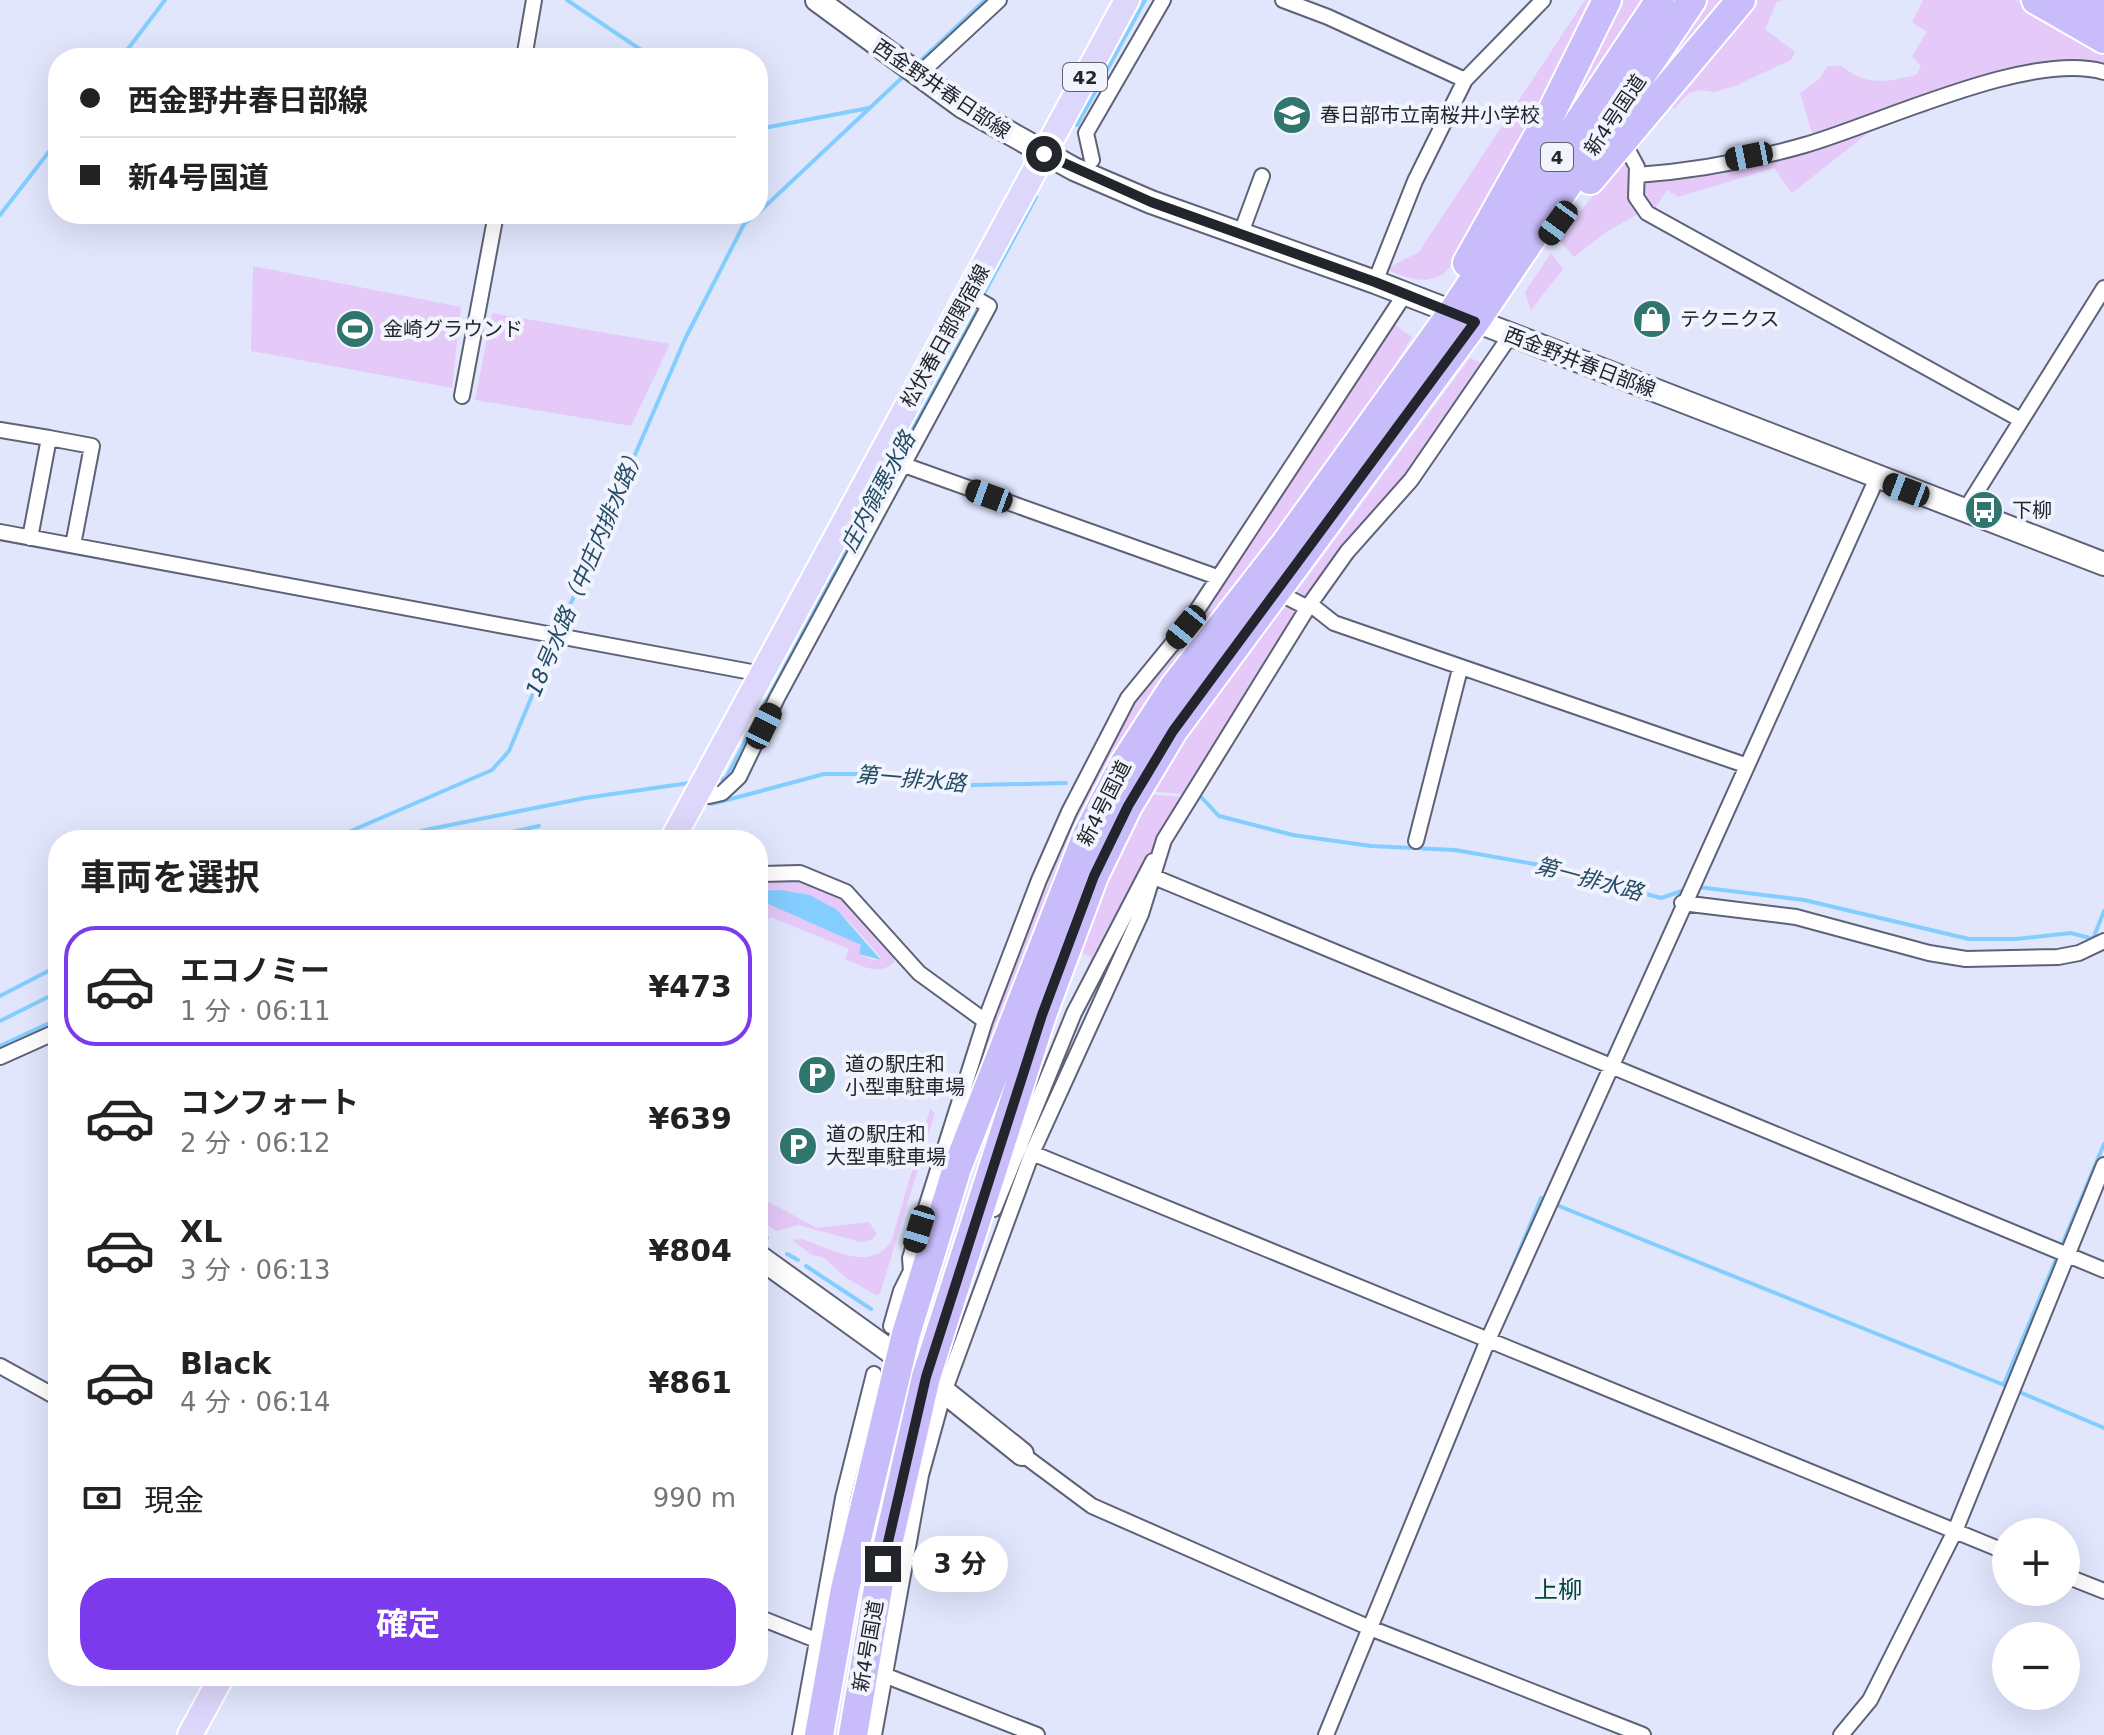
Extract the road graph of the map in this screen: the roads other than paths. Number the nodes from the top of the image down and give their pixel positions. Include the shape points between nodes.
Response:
1 (534, 0) edge
2 (817, 0) edge
3 (999, 0) edge
4 (1127, 0) edge
5 (1163, 0) edge
6 (1283, 0) edge
7 (1543, 0) edge
8 (1607, 0) edge
9 (1660, 0) edge
10 (1692, 0) edge
11 (1741, 0) edge
12 (2036, 0) edge
13 (2078, 0) edge
14 (2104, 15) edge
15 (2104, 39) edge
16 (526, 48) edge
17 (2104, 72) edge
18 (917, 76) junction
19 (1465, 80) junction
20 (1623, 141) junction
21 (1044, 154) junction
22 (1092, 160) dead end
23 (1637, 175) junction
24 (1262, 176) dead end
25 (494, 224) edge
26 (1241, 233) junction
27 (1375, 282) junction
28 (2104, 288) edge
29 (1405, 294) junction
30 (1455, 314) junction
31 (1510, 336) junction
32 (462, 396) dead end
33 (2021, 420) junction
34 (0, 430) edge
35 (49, 438) junction
36 (893, 460) junction
37 (1877, 478) junction
38 (1964, 512) junction
39 (0, 532) edge
40 (30, 538) junction
41 (73, 545) junction
42 (2104, 564) edge
43 (1217, 577) junction
44 (1271, 581) junction
45 (1309, 606) junction
46 (1460, 669) junction
47 (762, 674) junction
48 (1745, 765) junction
49 (698, 792) junction
50 (677, 830) edge
51 (1164, 840) junction
52 (1416, 841) dead end
53 (768, 874) edge
54 (1154, 877) junction
55 (1682, 903) junction
56 (2104, 941) edge
57 (985, 1021) junction
58 (48, 1035) edge
59 (0, 1057) edge
60 (1609, 1068) junction
61 (1032, 1153) junction
62 (2104, 1165) edge
63 (2066, 1253) junction
64 (768, 1263) edge
65 (2104, 1270) edge
66 (916, 1277) junction
67 (946, 1316) junction
68 (891, 1326) dead end
69 (1488, 1340) junction
70 (899, 1358) junction
71 (0, 1366) edge
72 (874, 1374) dead end
73 (935, 1385) junction
74 (48, 1392) edge
75 (1022, 1454) joint
76 (914, 1468) junction
77 (1955, 1531) junction
78 (1992, 1546) edge
79 (844, 1550) junction
80 (2080, 1582) edge
81 (2104, 1591) edge
82 (768, 1621) edge
83 (1370, 1628) junction
84 (816, 1640) junction
85 (884, 1675) junction
86 (217, 1686) edge
87 (190, 1735) edge
88 (800, 1735) edge
89 (819, 1735) edge
90 (853, 1735) edge
91 (874, 1735) edge
92 (1037, 1735) edge
93 (1326, 1735) edge
94 (1643, 1735) edge
95 (1841, 1735) edge

1 - 16 street
2 - 18 main road, 西金野井春日部線
3 - 18 street
4 - 21 main road, 松伏春日部関宿線 / 42
5 - 22 street via 1086,133
6 - 19 street
7 - 19 street
8 - 30 highway
9 - 30 highway, 新4号国道 / 4
10 - 30 highway, 新4号国道 / 4
11 - 20 highway, 4
12 - 15 highway
13 - 14 highway
17 - 23 street via 2088,67 2030,70 1803,146
18 - 21 main road, 西金野井春日部線
19 - 27 street via 1415,181
20 - 23 street
20 - 30 highway, 4 via 1510,291
21 - 26 main road, 西金野井春日部線 via 1151,202
21 - 36 main road, 松伏春日部関宿線 / 42
23 - 33 street via 1636,197 1647,213
24 - 26 street
25 - 32 street
26 - 27 main road, 西金野井春日部線
27 - 29 main road, 西金野井春日部線
28 - 33 street
29 - 30 main road, 西金野井春日部線
29 - 43 street
30 - 31 main road, 西金野井春日部線
30 - 44 highway, 新4号国道 / 4
30 - 44 highway via 1292,519
31 - 37 main road, 西金野井春日部線
31 - 45 street via 1411,480 1347,552
33 - 38 street
34 - 35 street
35 - 40 street
35 - 41 street via 92,446
36 - 43 street
36 - 47 main road, 松伏春日部関宿線 / 42
36 - 49 street via 739,777 722,793
37 - 38 main road, 西金野井春日部線
37 - 48 street
38 - 42 main road, 西金野井春日部線
39 - 40 street
40 - 41 street
41 - 47 street
43 - 57 street via 1122,711 1039,880
44 - 45 street
44 - 66 highway, 新4号国道 / 4 via 1146,728 1087,835
44 - 67 highway, 新4号国道 / 4 via 1173,731 1094,876 1042,1015
45 - 46 street via 1334,623
45 - 51 street
46 - 48 street
46 - 52 street
47 - 49 main road, 松伏春日部関宿線 / 42
48 - 55 street
49 - 50 main road, 松伏春日部関宿線 / 42
51 - 54 street
51 - 67 street via 1074,1013 975,1258
53 - 57 street via 800,873 846,892 947,1003
54 - 60 street
54 - 61 street
55 - 56 street via 1796,917 1966,959 2058,957
55 - 60 street
57 - 66 street via 910,1258
58 - 59 street
60 - 63 street
60 - 69 street
61 - 69 street
61 - 73 street
62 - 63 street
63 - 65 street
63 - 77 street
64 - 70 main road
66 - 68 street via 901,1291
66 - 70 highway, 新4号国道 / 4
67 - 73 highway, 新4号国道 / 4
69 - 77 street
69 - 83 street
70 - 73 main road
70 - 79 highway, 新4号国道 / 4
71 - 74 street
72 - 79 street via 843,1498
73 - 75 main road
73 - 76 highway, 新4号国道 / 4
75 - 83 street via 1092,1506
76 - 85 street
76 - 90 highway, 新4号国道 / 4 via 878,1588
77 - 78 street
77 - 95 street via 1870,1700
79 - 84 street
79 - 89 highway, 新4号国道 / 4
80 - 81 street
82 - 84 street
83 - 93 street
83 - 94 street
84 - 88 street
85 - 91 street
85 - 92 street
86 - 87 main road

